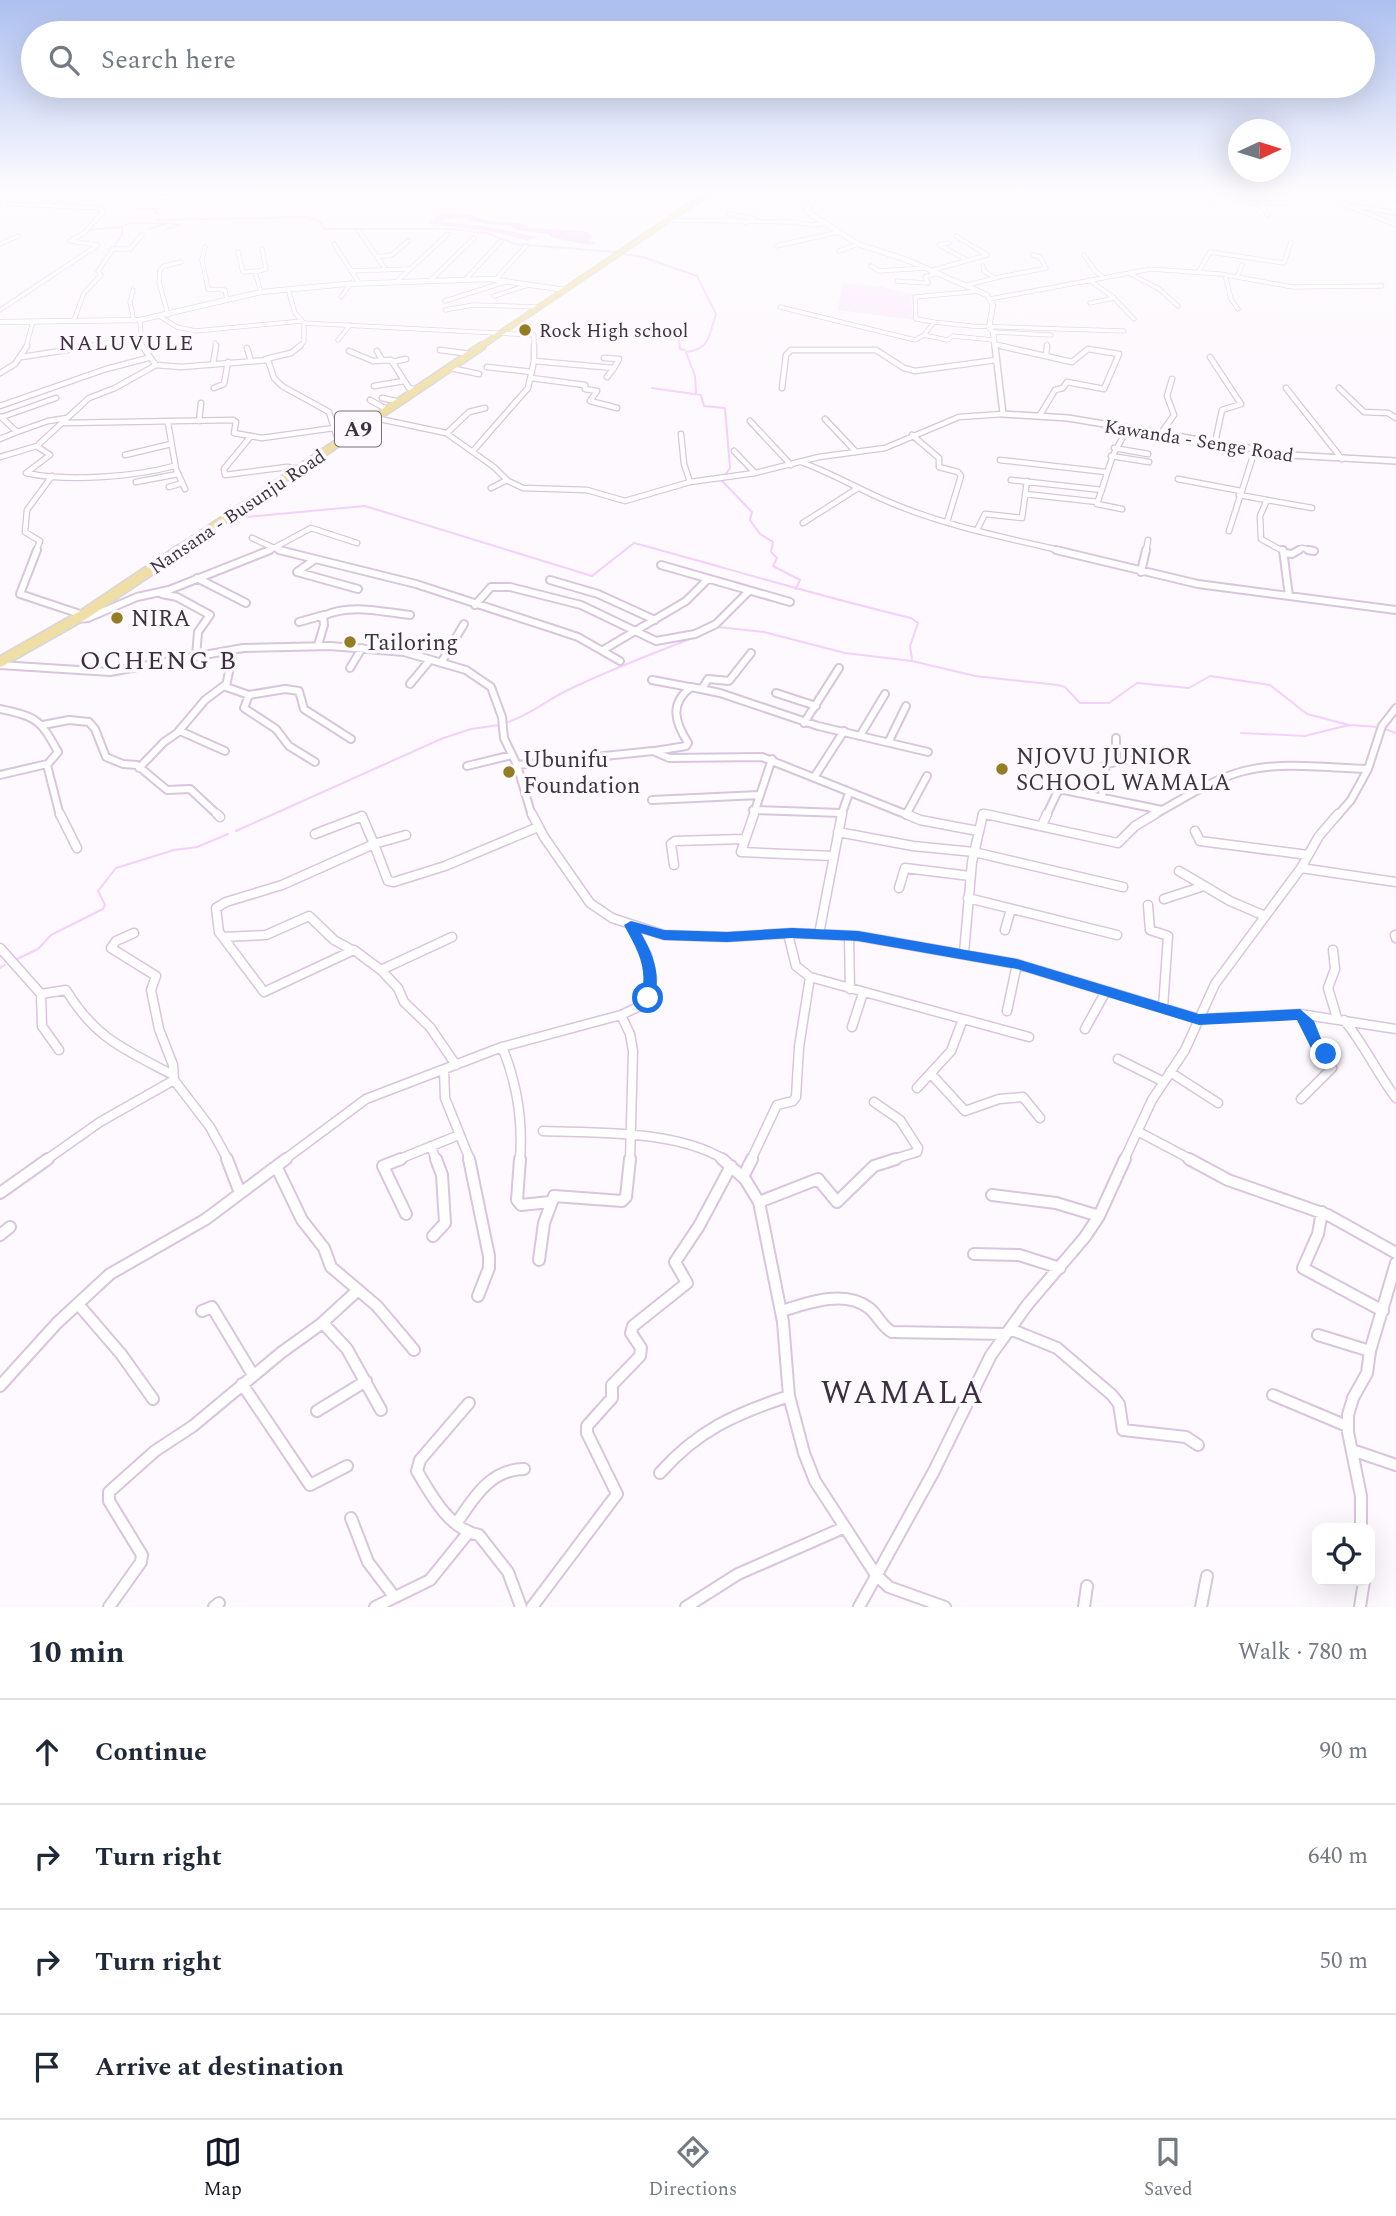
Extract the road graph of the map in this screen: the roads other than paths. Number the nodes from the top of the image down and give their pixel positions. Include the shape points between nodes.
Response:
1 (67, 265) edge
2 (101, 265) edge
3 (168, 265) edge
4 (203, 265) edge
5 (241, 265) edge
6 (266, 265) edge
7 (347, 265) edge
8 (383, 265) edge
9 (414, 265) edge
10 (446, 265) edge
11 (479, 265) edge
12 (509, 265) edge
13 (601, 265) edge
14 (917, 265) edge
15 (953, 265) edge
16 (1044, 265) edge
17 (1091, 265) edge
18 (1202, 265) edge
19 (1242, 265) dead end
20 (872, 266) dead end
21 (983, 266) dead end
22 (926, 268) junction
23 (410, 269) junction
24 (386, 270) junction
25 (256, 271) junction
26 (351, 271) junction
27 (936, 271) junction
28 (1199, 271) junction
29 (1128, 272) junction
30 (1225, 275) junction
31 (1103, 277) junction
32 (1237, 277) junction
33 (995, 278) junction
34 (496, 279) junction
35 (465, 280) junction
36 (1089, 280) junction
37 (430, 281) junction
38 (508, 281) junction
39 (897, 281) dead end
40 (396, 282) junction
41 (359, 283) junction
42 (351, 284) junction
43 (528, 285) junction
44 (968, 285) junction
45 (1382, 286) dead end
46 (288, 289) junction
47 (565, 289) junction
48 (133, 290) dead end
49 (981, 290) junction
50 (261, 292) junction
51 (494, 296) dead end
52 (341, 297) dead end
53 (1114, 298) junction
54 (989, 299) junction
55 (227, 300) junction
56 (445, 301) dead end
57 (1090, 303) dead end
58 (1178, 306) dead end
59 (2, 307) edge
60 (538, 307) junction
61 (780, 307) dead end
62 (1238, 309) dead end
63 (445, 310) dead end
64 (167, 315) junction
65 (159, 316) junction
66 (1134, 319) dead end
67 (74, 320) junction
68 (137, 320) junction
69 (33, 321) junction
70 (303, 322) junction
71 (934, 322) junction
72 (1, 324) edge
73 (350, 325) junction
74 (989, 327) junction
75 (1124, 331) dead end
76 (993, 332) junction
77 (500, 333) junction
78 (924, 335) junction
79 (1051, 335) dead end
80 (139, 338) junction
81 (338, 340) dead end
82 (993, 342) junction
83 (215, 343) dead end
84 (1047, 344) dead end
85 (457, 347) dead end
86 (247, 348) dead end
87 (440, 350) dead end
88 (349, 351) dead end
89 (377, 351) dead end
90 (453, 352) junction
91 (470, 354) junction
92 (1046, 356) junction
93 (22, 357) junction
94 (1210, 357) dead end
95 (148, 358) junction
96 (604, 358) dead end
97 (266, 359) junction
98 (406, 359) dead end
99 (251, 360) junction
100 (382, 360) junction
101 (996, 360) junction
102 (534, 361) junction
103 (228, 362) junction
104 (392, 362) junction
105 (213, 364) junction
106 (156, 365) junction
107 (487, 367) dead end
108 (450, 368) junction
109 (614, 368) junction
110 (0, 373) edge
111 (385, 373) dead end
112 (479, 374) dead end
113 (531, 375) junction
114 (607, 377) dead end
115 (1172, 379) dead end
116 (404, 381) junction
117 (390, 383) junction
118 (374, 386) dead end
119 (214, 388) dead end
120 (782, 388) dead end
121 (1286, 388) dead end
122 (1339, 388) dead end
123 (416, 390) junction
124 (56, 398) dead end
125 (382, 398) dead end
126 (370, 400) dead end
127 (400, 402) junction
128 (201, 403) dead end
129 (0, 406) edge
130 (485, 408) dead end
131 (617, 408) dead end
132 (388, 410) junction
133 (1003, 414) junction
134 (1040, 415) junction
135 (1, 417) edge
136 (375, 418) junction
137 (1396, 418) edge
138 (825, 419) dead end
139 (65, 421) junction
140 (199, 421) junction
141 (750, 421) dead end
142 (168, 423) junction
143 (334, 428) junction
144 (1128, 428) junction
145 (17, 432) junction
146 (447, 433) junction
147 (1161, 433) junction
148 (681, 434) dead end
149 (912, 435) junction
150 (251, 436) junction
151 (0, 439) edge
152 (339, 443) junction
153 (1215, 443) junction
154 (171, 444) junction
155 (37, 446) junction
156 (1114, 448) junction
157 (473, 450) junction
158 (1255, 450) junction
159 (733, 451) dead end
160 (856, 452) junction
161 (1148, 454) dead end
162 (125, 455) dead end
163 (1111, 456) junction
164 (0, 457) edge
165 (1342, 459) junction
166 (1000, 460) dead end
167 (1396, 461) edge
168 (801, 462) junction
169 (1149, 462) dead end
170 (791, 465) junction
171 (174, 466) junction
172 (301, 468) junction
173 (1106, 472) junction
174 (755, 473) junction
175 (178, 474) junction
176 (52, 476) junction
177 (1178, 479) dead end
178 (507, 480) junction
179 (1011, 480) dead end
180 (1027, 481) junction
181 (136, 482) dead end
182 (690, 482) junction
183 (179, 484) junction
184 (169, 487) dead end
185 (491, 488) dead end
186 (858, 488) junction
187 (185, 489) dead end
188 (1102, 491) junction
189 (1240, 493) junction
190 (1025, 494) junction
191 (1267, 500) junction
192 (1098, 502) junction
193 (1312, 508) dead end
194 (1122, 509) dead end
195 (947, 522) junction
196 (803, 523) dead end
197 (977, 530) junction
198 (1229, 531) dead end
199 (252, 538) dead end
200 (1148, 540) dead end
201 (357, 542) dead end
202 (274, 548) junction
203 (1314, 551) dead end
204 (1284, 553) junction
205 (314, 560) junction
206 (661, 565) dead end
207 (1141, 572) junction
208 (197, 578) junction
209 (708, 579) junction
210 (550, 580) dead end
211 (358, 589) dead end
212 (749, 591) junction
213 (158, 594) junction
214 (1290, 596) junction
215 (790, 602) dead end
216 (246, 603) dead end
217 (475, 605) junction
218 (1396, 610) edge
219 (324, 615) junction
220 (410, 615) dead end
221 (80, 617) junction
222 (655, 620) junction
223 (299, 622) dead end
224 (464, 624) dead end
225 (634, 632) junction
226 (318, 645) junction
227 (362, 648) junction
228 (233, 650) junction
229 (603, 650) junction
230 (751, 653) dead end
231 (196, 657) junction
232 (430, 660) junction
233 (620, 661) dead end
234 (441, 663) junction
235 (0, 664) edge
236 (351, 668) dead end
237 (839, 668) dead end
238 (652, 680) dead end
239 (410, 684) dead end
240 (225, 685) junction
241 (691, 687) junction
242 (702, 689) junction
243 (776, 693) dead end
244 (885, 694) dead end
245 (249, 695) junction
246 (816, 706) junction
247 (906, 706) dead end
248 (1396, 708) edge
249 (0, 709) edge
250 (804, 723) junction
251 (43, 726) junction
252 (844, 731) junction
253 (177, 732) junction
254 (860, 734) junction
255 (1116, 738) dead end
256 (351, 739) dead end
257 (889, 741) junction
258 (225, 751) dead end
259 (655, 751) junction
260 (928, 752) dead end
261 (512, 755) junction
262 (772, 759) junction
263 (315, 762) dead end
264 (47, 764) junction
265 (467, 765) dead end
266 (517, 765) junction
267 (139, 768) junction
268 (1368, 769) junction
269 (0, 775) edge
270 (815, 776) junction
271 (927, 776) dead end
272 (849, 793) junction
273 (759, 795) junction
274 (1102, 798) junction
275 (652, 800) dead end
276 (753, 810) junction
277 (1163, 811) junction
278 (842, 813) junction
279 (906, 815) junction
280 (220, 817) dead end
281 (1042, 825) junction
282 (538, 827) junction
283 (978, 831) junction
284 (1195, 831) dead end
285 (838, 832) junction
286 (315, 834) dead end
287 (406, 835) dead end
288 (743, 839) junction
289 (374, 844) junction
290 (77, 848) dead end
291 (974, 852) junction
292 (1308, 855) junction
293 (833, 856) junction
294 (674, 864) dead end
295 (1301, 868) junction
296 (1179, 871) dead end
297 (970, 876) junction
298 (1396, 882) edge
299 (1204, 886) junction
300 (1123, 887) dead end
301 (899, 888) dead end
302 (968, 898) junction
303 (1164, 899) dead end
304 (1148, 905) dead end
305 (1011, 909) junction
306 (1265, 916) junction
307 (631, 925) junction
308 (1004, 930) dead end
309 (134, 933) dead end
310 (788, 934) junction
311 (819, 934) junction
312 (1117, 935) dead end
313 (849, 936) junction
314 (223, 937) junction
315 (452, 937) dead end
316 (0, 948) edge
317 (1333, 950) dead end
318 (353, 951) junction
319 (964, 953) junction
320 (1017, 964) junction
321 (381, 970) junction
322 (810, 977) junction
323 (850, 989) junction
324 (1105, 990) junction
325 (863, 993) junction
326 (41, 994) junction
327 (1163, 1008) junction
328 (1007, 1011) dead end
329 (1300, 1014) junction
330 (621, 1016) junction
331 (1341, 1018) junction
332 (963, 1019) junction
333 (1199, 1019) junction
334 (852, 1027) dead end
335 (1396, 1028) edge
336 (1085, 1029) dead end
337 (1029, 1037) dead end
338 (502, 1047) junction
339 (60, 1050) dead end
340 (1118, 1059) dead end
341 (456, 1065) junction
342 (444, 1070) junction
343 (932, 1075) junction
344 (173, 1077) junction
345 (1167, 1077) junction
346 (917, 1088) dead end
347 (1396, 1098) edge
348 (1301, 1099) dead end
349 (874, 1102) dead end
350 (1218, 1103) dead end
351 (1040, 1118) dead end
352 (543, 1131) dead end
353 (1139, 1132) junction
354 (459, 1135) junction
355 (632, 1135) junction
356 (431, 1146) junction
357 (731, 1166) junction
358 (277, 1168) junction
359 (743, 1177) junction
360 (0, 1193) edge
361 (240, 1194) junction
362 (992, 1195) dead end
363 (550, 1202) junction
364 (759, 1202) junction
365 (1322, 1212) junction
366 (405, 1213) dead end
367 (1099, 1216) junction
368 (10, 1227) dead end
369 (0, 1236) edge
370 (433, 1236) dead end
371 (1396, 1253) edge
372 (974, 1254) dead end
373 (539, 1260) dead end
374 (1396, 1263) edge
375 (1060, 1268) junction
376 (358, 1290) junction
377 (478, 1296) dead end
378 (78, 1304) junction
379 (202, 1311) dead end
380 (782, 1311) junction
381 (1383, 1311) junction
382 (323, 1323) junction
383 (1008, 1332) junction
384 (1318, 1335) dead end
385 (414, 1350) dead end
386 (1370, 1351) junction
387 (253, 1375) junction
388 (366, 1381) junction
389 (242, 1384) junction
390 (0, 1386) edge
391 (1273, 1395) dead end
392 (789, 1396) junction
393 (153, 1399) dead end
394 (468, 1403) dead end
395 (381, 1410) dead end
396 (317, 1411) dead end
397 (1347, 1426) junction
398 (1198, 1445) dead end
399 (1352, 1450) junction
400 (1396, 1465) edge
401 (347, 1466) dead end
402 (524, 1469) dead end
403 (660, 1473) dead end
404 (351, 1518) dead end
405 (1361, 1523) edge
406 (456, 1524) junction
407 (843, 1528) junction
408 (468, 1533) junction
409 (876, 1574) junction
410 (1207, 1576) dead end
411 (1087, 1586) dead end
412 (1363, 1586) edge
413 (393, 1595) junction
414 (108, 1607) edge
415 (375, 1607) edge
416 (521, 1607) edge
417 (532, 1607) edge
418 (686, 1607) edge
419 (859, 1607) edge
420 (945, 1607) edge
421 (1084, 1607) edge
422 (1201, 1607) edge
423 (1360, 1607) edge

1 - 59 street
2 - 67 street via 101,275 84,293
3 - 64 street via 160,270 159,282
4 - 55 street via 208,289 225,290
5 - 25 street via 243,272
6 - 25 street via 267,269
7 - 26 street
8 - 24 street
9 - 23 street
10 - 37 street
11 - 35 street
12 - 34 street
13 - 47 main road, Nansana - Busunju Road / A9
14 - 22 street
15 - 27 street
16 - 33 street
17 - 31 street
18 - 28 street
19 - 32 street
20 - 22 street via 879,271
21 - 33 street
22 - 27 street
23 - 24 street
23 - 40 street
24 - 26 street
25 - 50 street
26 - 41 street
27 - 39 street via 925,277 928,283
27 - 44 street
28 - 29 street
28 - 30 street
29 - 31 street
29 - 58 street
30 - 32 street
30 - 62 street
31 - 36 street
32 - 45 street via 1293,288
33 - 44 street
34 - 35 street
34 - 38 street
35 - 37 street
36 - 53 street
36 - 54 street
37 - 40 street
38 - 43 street
38 - 56 street
40 - 41 street
41 - 42 street
42 - 46 street
42 - 52 street
43 - 47 street
43 - 51 street
44 - 49 street
46 - 50 street
46 - 70 street via 295,313
47 - 60 main road, Nansana - Busunju Road / A9
48 - 68 street via 130,302
49 - 54 street
49 - 71 street via 915,297 916,319
50 - 55 street
53 - 57 street
53 - 66 street
54 - 74 street via 993,305
55 - 64 street
60 - 63 street via 473,305
60 - 77 main road, Nansana - Busunju Road / A9
61 - 78 street via 915,340
64 - 65 street
65 - 68 street
65 - 70 street via 196,331
67 - 68 street
67 - 69 street
68 - 80 street
69 - 72 street
69 - 93 street
70 - 73 street
70 - 97 street via 305,339 299,347
71 - 74 street
71 - 78 street
73 - 77 street
73 - 81 street
74 - 75 street
74 - 76 street
76 - 79 street
76 - 82 street
77 - 91 main road, Nansana - Busunju Road / A9
77 - 102 street via 534,335
78 - 82 street
80 - 93 street
80 - 95 street
82 - 92 street
82 - 101 street
83 - 105 street
84 - 92 street
85 - 90 street
86 - 99 street
87 - 90 street
88 - 100 street via 371,361
89 - 100 street
90 - 91 street
91 - 108 main road, Nansana - Busunju Road / A9
92 - 134 street via 1073,362 1088,349 1119,354 1104,389 1067,382 1055,390
93 - 110 street
94 - 153 street via 1241,404 1222,410
95 - 106 street
95 - 129 street
96 - 109 street via 619,359
97 - 99 street
97 - 143 street via 275,379 326,409
98 - 104 street
99 - 103 street
100 - 104 street
101 - 120 street via 911,371 881,351 791,350 786,353
101 - 133 street
102 - 109 street
102 - 113 street
103 - 105 street
103 - 119 street via 224,384
104 - 116 street
105 - 106 street
106 - 139 street via 89,398
107 - 113 street
108 - 112 street
108 - 123 main road, Nansana - Busunju Road / A9
109 - 114 street
111 - 117 street
113 - 131 street via 586,385 585,389 597,391 590,401
113 - 157 street via 515,406
115 - 147 street via 1167,396 1174,415
116 - 117 street
116 - 123 street
117 - 118 street
121 - 165 street
122 - 137 street via 1364,412
123 - 127 main road, Nansana - Busunju Road / A9
124 - 135 street
125 - 127 street
126 - 132 street
127 - 132 main road, Nansana - Busunju Road / A9
128 - 140 street
130 - 146 street via 469,412
132 - 136 main road, Nansana - Busunju Road / A9
133 - 134 street, Kawanda - Senge Road
133 - 149 street via 959,416
134 - 144 street, Kawanda - Senge Road
135 - 145 street
136 - 146 street
136 - 152 main road, Nansana - Busunju Road / A9
138 - 160 street
139 - 142 street
139 - 145 street via 48,421
139 - 155 street
140 - 142 street
140 - 150 street via 236,421 233,433
141 - 170 street
142 - 154 street
143 - 150 street
143 - 152 street
144 - 147 street, Kawanda - Senge Road
144 - 156 street
145 - 151 street
146 - 157 street via 454,442
147 - 153 street, Kawanda - Senge Road
148 - 182 street
149 - 160 street via 885,448
149 - 195 street via 939,458 939,467 961,476
150 - 172 street via 224,470 225,475
152 - 172 main road, Nansana - Busunju Road / A9
153 - 158 street, Kawanda - Senge Road
154 - 162 street
154 - 171 street
155 - 164 street
155 - 176 street via 50,456 26,474
156 - 161 street
156 - 163 street
157 - 178 street
158 - 165 street, Kawanda - Senge Road
158 - 189 street
159 - 174 street
160 - 168 street
163 - 169 street
163 - 173 street
165 - 167 street, Kawanda - Senge Road
166 - 173 street
168 - 170 street
168 - 186 street
170 - 174 street
171 - 175 street
171 - 176 street via 119,476
172 - 221 main road, Nansana - Busunju Road / A9
173 - 188 street
174 - 182 street
175 - 181 street
175 - 183 street
176 - 221 street via 27,509 25,533 40,541 20,594
177 - 189 street
178 - 182 street via 523,488 587,490 625,501
178 - 185 street
179 - 180 street
180 - 188 street
180 - 190 street
183 - 184 street
183 - 187 street
186 - 195 street
186 - 196 street
188 - 192 street
189 - 191 street
189 - 198 street
190 - 192 street
190 - 197 street via 1022,518 985,514
191 - 193 street
191 - 204 street via 1259,516 1261,539
192 - 194 street
195 - 197 street
197 - 207 street
199 - 202 street
200 - 207 street
201 - 202 street via 311,528
202 - 205 street
202 - 208 street
203 - 204 street via 1302,548
204 - 214 street
205 - 211 street via 298,573
205 - 217 street via 416,584
206 - 209 street
207 - 214 street
208 - 213 street
208 - 216 street
209 - 212 street
209 - 222 street via 686,601
210 - 222 street via 598,594
212 - 215 street
212 - 225 street via 716,624 695,634 656,641
213 - 221 street
213 - 231 street via 177,597 210,615 198,632
214 - 218 street
217 - 225 street via 491,587 510,587 581,605
217 - 229 street via 563,632
219 - 220 street via 355,609
219 - 223 street
219 - 226 street
221 - 235 main road, Nansana - Busunju Road / A9
222 - 225 street
224 - 234 street
225 - 229 street
226 - 227 street
226 - 228 street
227 - 232 street
227 - 236 street
228 - 231 street
228 - 240 street
229 - 233 street
230 - 242 street via 729,681 708,680
231 - 235 street via 110,672
232 - 234 street
232 - 239 street
234 - 261 street via 478,676 491,687
237 - 246 street
238 - 241 street
240 - 245 street
240 - 253 street via 208,694
241 - 242 street
241 - 259 street via 674,713 688,743
242 - 250 street
243 - 246 street
244 - 254 street
245 - 256 street via 264,696 282,688 299,691 304,709
245 - 263 street via 244,706 247,711
246 - 250 street
247 - 257 street
248 - 268 street via 1382,726
249 - 251 street via 26,715
250 - 252 street
251 - 264 street via 58,752
251 - 267 street via 88,722 106,757
252 - 254 street
252 - 270 street
253 - 258 street
253 - 267 street
254 - 257 street
255 - 274 street via 1116,762 1106,764 1102,773
257 - 260 street
259 - 262 street via 669,758
259 - 266 street
261 - 265 street
261 - 266 street
262 - 270 street
262 - 273 street
264 - 269 street
264 - 290 street via 56,812
266 - 282 street
267 - 280 street via 167,790 190,789
268 - 277 street via 1244,771
268 - 292 street via 1351,800
270 - 272 street
271 - 279 street
272 - 278 street
272 - 279 street
273 - 275 street
273 - 276 street
274 - 277 street
274 - 281 street via 1059,789
276 - 278 street
276 - 288 street
277 - 281 street via 1125,833 1118,843
278 - 285 street
279 - 283 street
281 - 283 street via 986,813
282 - 289 street via 394,882 384,875
282 - 307 street via 590,903
283 - 291 street
284 - 292 street via 1200,841
285 - 291 street
285 - 293 street
286 - 289 street via 364,816
287 - 289 street
288 - 293 street via 743,854
288 - 294 street via 675,841 671,844
289 - 314 street via 282,885 220,905 217,922
291 - 297 street
291 - 300 street
292 - 295 street
293 - 311 street
295 - 298 street
295 - 306 street
296 - 299 street
297 - 301 street via 905,868
297 - 302 street
299 - 303 street
299 - 306 street
302 - 305 street
302 - 319 street
304 - 327 street via 1150,930 1168,936
305 - 308 street
305 - 312 street
306 - 333 street via 1215,984
307 - 310 street via 664,935
307 - 330 street via 647,955 651,990 642,1005
309 - 344 street via 111,948 156,976 150,990
310 - 311 street
310 - 322 street via 796,966
311 - 313 street
313 - 319 street
313 - 323 street
314 - 318 street via 266,935 309,916
314 - 318 street via 267,993
315 - 321 street
316 - 326 street
317 - 331 street via 1335,969 1328,988
318 - 321 street
319 - 320 street
320 - 324 street
320 - 328 street
321 - 341 street
322 - 323 street
322 - 359 street via 796,1097 777,1105
323 - 325 street
324 - 327 street
324 - 336 street
325 - 332 street
325 - 334 street
326 - 339 street via 42,1026
326 - 344 street via 66,990 82,1016 107,1041
327 - 333 street
329 - 331 street
329 - 333 street
329 - 348 street via 1332,1068
330 - 338 street
330 - 355 street via 633,1051
331 - 335 street
331 - 347 street via 1359,1038
332 - 337 street
332 - 343 street via 953,1050
333 - 345 street
338 - 341 street
338 - 363 street via 512,1072 522,1131 517,1200 523,1205
340 - 345 street
341 - 342 street
342 - 354 street via 445,1098
342 - 358 street via 366,1099
343 - 346 street
343 - 351 street via 965,1111 999,1099 1023,1097
344 - 360 street
344 - 361 street via 210,1127
345 - 350 street
345 - 353 street
349 - 364 street via 900,1120 917,1152 874,1166 837,1202 816,1179
352 - 355 street
353 - 365 street via 1228,1180
353 - 367 street
354 - 356 street
354 - 377 street via 470,1161 489,1262
355 - 357 street via 699,1147
355 - 363 street via 625,1200 556,1196
356 - 366 street via 383,1168
356 - 370 street via 442,1175 445,1223
357 - 359 street
357 - 417 street via 675,1262 687,1283 633,1326 640,1356 612,1385 612,1398 587,1426 617,1494
358 - 361 street
358 - 376 street via 331,1267
359 - 364 street
361 - 378 street via 206,1219 132,1259
362 - 367 street via 1056,1203
363 - 373 street
364 - 380 street
365 - 371 street
365 - 381 street via 1303,1268
367 - 375 street
368 - 369 street
372 - 375 street via 1019,1255
374 - 381 street
375 - 383 street
376 - 382 street
376 - 385 street
378 - 390 street
378 - 393 street
379 - 387 street via 212,1307
380 - 383 street via 835,1300 869,1308 892,1332
380 - 392 street
381 - 386 street
382 - 387 street
382 - 388 street via 347,1349
383 - 398 street via 1057,1348 1112,1395 1119,1404 1123,1430 1186,1437
383 - 409 street via 975,1384 934,1471
384 - 386 street
386 - 397 street via 1367,1373 1353,1398
387 - 389 street
388 - 395 street
388 - 396 street
389 - 401 street via 311,1486
389 - 414 street via 109,1492 109,1501 142,1555
391 - 397 street
392 - 403 street via 723,1419 685,1445
392 - 407 street via 815,1481
394 - 406 street via 417,1466 431,1495
397 - 399 street
399 - 400 street
399 - 405 street
402 - 406 street via 513,1468 492,1480
404 - 413 street via 368,1562
406 - 408 street
407 - 409 street
407 - 418 street via 738,1574
408 - 413 street via 433,1577
408 - 416 street via 479,1535 508,1572
409 - 419 street
409 - 420 street via 889,1587
410 - 422 street
411 - 421 street
412 - 423 street
413 - 415 street

